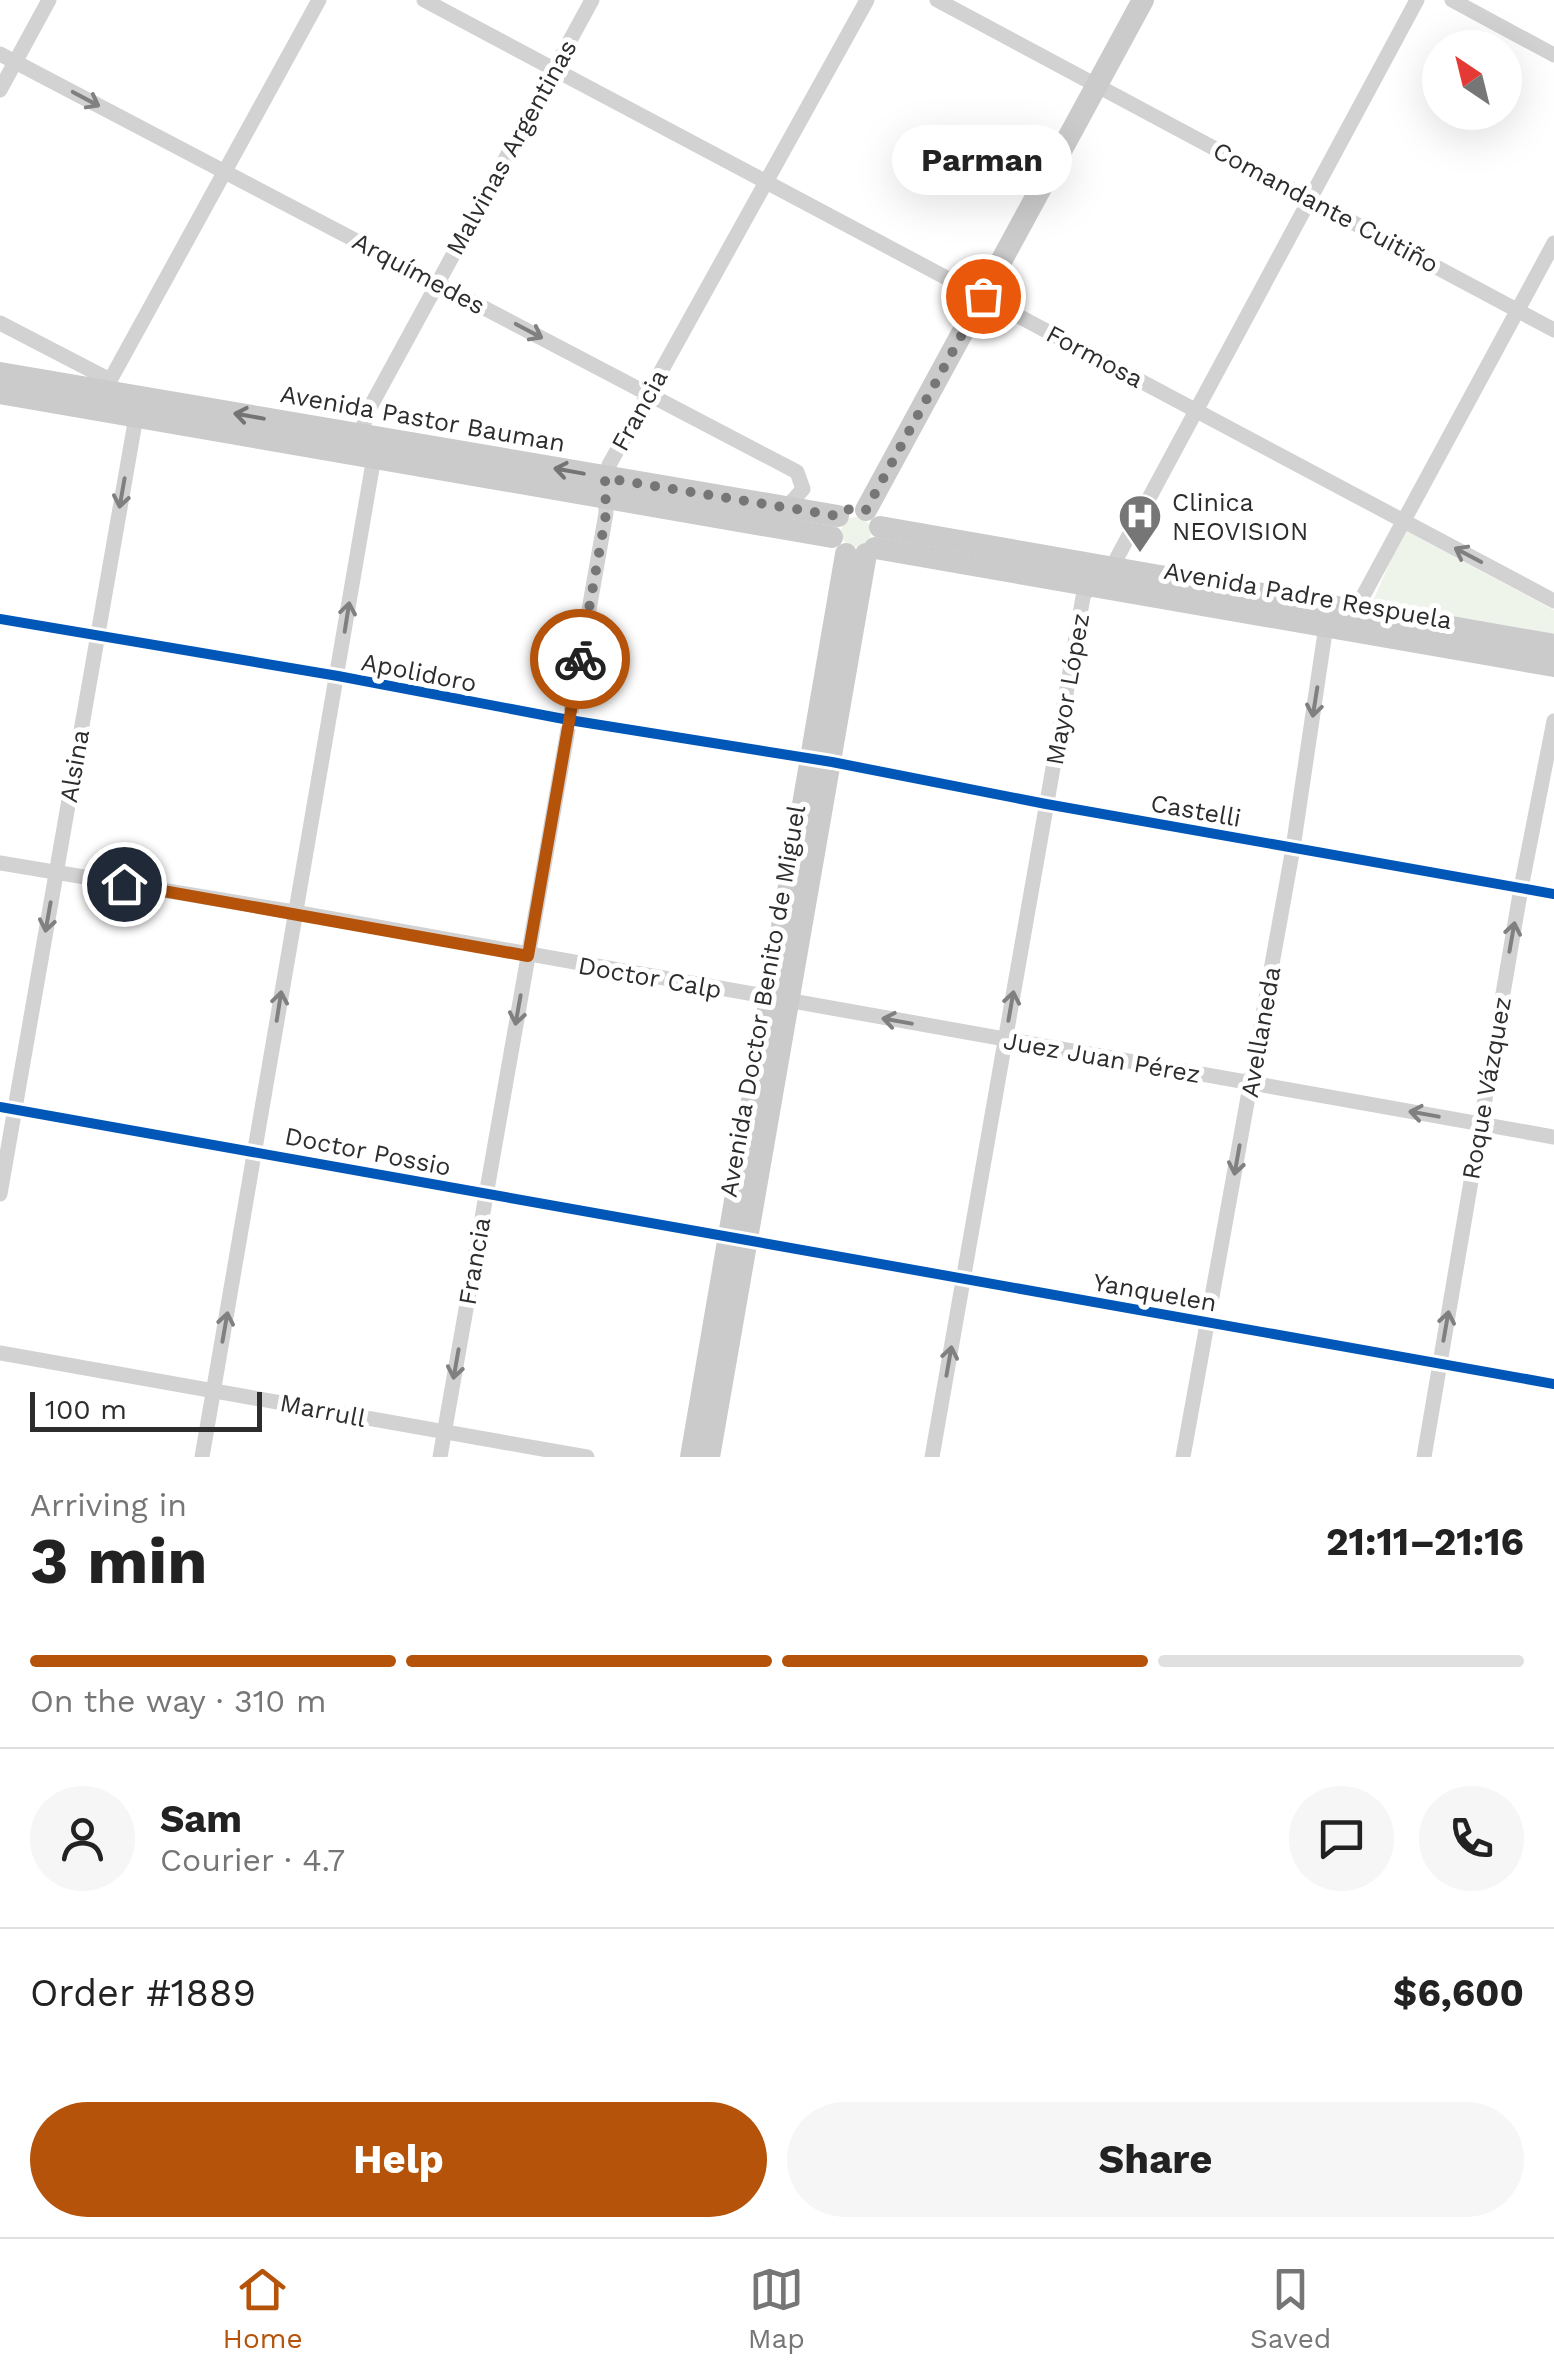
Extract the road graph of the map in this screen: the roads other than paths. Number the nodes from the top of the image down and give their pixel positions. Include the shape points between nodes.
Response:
1 (49, 0) edge
2 (319, 0) edge
3 (424, 0) edge
4 (592, 0) edge
5 (867, 0) edge
6 (937, 0) edge
7 (1144, 0) edge
8 (1417, 0) edge
9 (1452, 0) edge
10 (1554, 55) edge
11 (8, 58) edge
12 (554, 69) junction
13 (1097, 85) junction
14 (0, 90) edge
15 (225, 172) junction
16 (766, 182) junction
17 (1310, 198) junction
18 (1554, 243) edge
19 (436, 283) junction
20 (983, 296) junction
21 (1518, 310) junction
22 (0, 324) edge
23 (1554, 330) edge
24 (0, 373) edge
25 (103, 393) junction
26 (0, 394) edge
27 (648, 394) junction
28 (138, 407) junction
29 (1195, 409) junction
30 (367, 447) junction
31 (606, 489) junction
32 (786, 508) junction
33 (1402, 520) junction
34 (858, 535) junction
35 (1112, 567) junction
36 (1090, 585) junction
37 (1554, 602) edge
38 (1328, 616) junction
39 (0, 619) edge
40 (1354, 620) junction
41 (96, 636) junction
42 (1554, 645) edge
43 (1554, 666) edge
44 (338, 676) junction
45 (569, 720) junction
46 (1554, 721) edge
47 (822, 761) junction
48 (1046, 804) junction
49 (1293, 848) junction
50 (0, 862) edge
51 (56, 872) junction
52 (1521, 888) junction
53 (1554, 894) edge
54 (294, 912) junction
55 (528, 956) junction
56 (779, 1000) junction
57 (1005, 1040) junction
58 (1250, 1084) junction
59 (7, 1109) edge
60 (1480, 1124) junction
61 (1554, 1137) edge
62 (257, 1150) junction
63 (486, 1193) junction
64 (0, 1194) edge
65 (738, 1240) junction
66 (964, 1278) junction
67 (1208, 1322) junction
68 (0, 1353) edge
69 (1440, 1363) junction
70 (1554, 1384) edge
71 (214, 1389) junction
72 (444, 1432) junction
73 (202, 1457) edge
74 (440, 1457) edge
75 (587, 1457) edge
76 (691, 1457) edge
77 (709, 1457) edge
78 (932, 1457) edge
79 (1183, 1457) edge
80 (1424, 1457) edge

1 - 11 street
2 - 15 street
3 - 12 street, Formosa
4 - 12 street, Malvinas Argentinas
5 - 16 street, Francia
6 - 13 street, Comandante Cuitiño
7 - 13 main road, Avenida Doctor Benito de Miguel
8 - 17 street, Mayor López
9 - 10 street
11 - 14 street
11 -> 15 street, Arquímedes
12 - 16 street, Formosa
12 - 19 street, Malvinas Argentinas
13 - 17 street, Comandante Cuitiño
13 - 20 main road, Avenida Doctor Benito de Miguel
15 - 19 street, Arquímedes
15 - 25 street
16 - 20 street, Formosa
16 - 27 street, Francia
17 - 21 street, Comandante Cuitiño
17 - 29 street, Mayor López
18 - 21 street
19 -> 27 street, Arquímedes
19 - 30 street, Malvinas Argentinas
20 - 29 street, Formosa
20 - 34 main road, Avenida Doctor Benito de Miguel
21 - 23 street, Comandante Cuitiño
21 - 33 street
22 - 25 street
24 - 25 main road, Avenida Pastor Bauman
25 - 26 main road, Avenida Pastor Bauman
25 - 28 main road, Avenida Pastor Bauman
27 - 31 street, Francia via 608,465
27 - 32 street, Arquímedes via 798,472 803,490
28 - 30 main road, Avenida Pastor Bauman
28 -> 41 street, Alsina
29 - 33 street, Formosa
29 - 35 street, Mayor López
30 - 31 main road, Avenida Pastor Bauman
44 -> 30 street, Malvinas Argentinas
31 - 32 main road, Avenida Pastor Bauman
31 - 34 main road, Avenida Pastor Bauman
31 - 45 street, Francia
32 - 34 main road, Avenida Pastor Bauman
37 -> 33 street, Formosa
33 - 40 street
34 - 35 main road, Avenida Padre Respuela
34 - 36 main road, Avenida Padre Respuela
34 - 47 main road, Avenida Doctor Benito de Miguel
35 - 36 street, Mayor López
35 - 38 main road, Avenida Padre Respuela
36 - 38 main road, Avenida Padre Respuela
36 - 48 street, Mayor López
38 - 40 main road, Avenida Padre Respuela
38 -> 49 street, Avellaneda
39 - 41 street, Apolidoro
40 - 42 main road, Avenida Padre Respuela
40 - 43 main road, Avenida Padre Respuela
41 - 44 street, Apolidoro
41 - 51 street, Alsina
44 - 45 street, Apolidoro
44 - 54 street, Malvinas Argentinas
45 - 47 street, Apolidoro
45 - 55 street, Francia
46 - 52 street, Roque Vázquez
47 - 48 street, Castelli
47 - 56 main road, Avenida Doctor Benito de Miguel
48 - 49 street, Castelli
57 -> 48 street, Mayor López
49 - 52 street, Castelli
49 - 58 street, Avellaneda
50 - 51 street, Doctor Calp
51 - 54 street, Doctor Calp
51 -> 59 street, Alsina
52 - 53 street, Castelli
60 -> 52 street, Roque Vázquez
54 - 55 street, Doctor Calp
62 -> 54 street, Malvinas Argentinas
55 - 56 street, Doctor Calp
55 -> 63 street, Francia
57 -> 56 street, Juez Juan Pérez
56 - 65 main road, Avenida Doctor Benito de Miguel
57 - 58 street, Juez Juan Pérez
57 - 66 street, Mayor López
60 -> 58 street, Juez Juan Pérez
58 -> 67 street, Avellaneda
59 - 62 street, Doctor Possio
59 - 64 street, Alsina
60 - 61 street, Juez Juan Pérez
69 -> 60 street, Roque Vázquez
62 - 63 street, Doctor Possio
71 -> 62 street, Malvinas Argentinas
63 - 65 street, Doctor Possio
63 -> 72 street, Francia
65 - 66 street, Yanquelen
65 - 76 main road, Avenida Doctor Benito de Miguel
65 - 77 main road, Avenida Doctor Benito de Miguel
66 - 67 street, Yanquelen
78 -> 66 street, Mayor López
67 - 69 street, Yanquelen
67 - 79 street, Avellaneda
68 - 71 street, Marrull
69 - 70 street, Yanquelen
69 - 80 street, Roque Vázquez
71 - 72 street, Marrull
71 - 73 street, Malvinas Argentinas
72 - 74 street, Francia
72 - 75 street, Marrull

